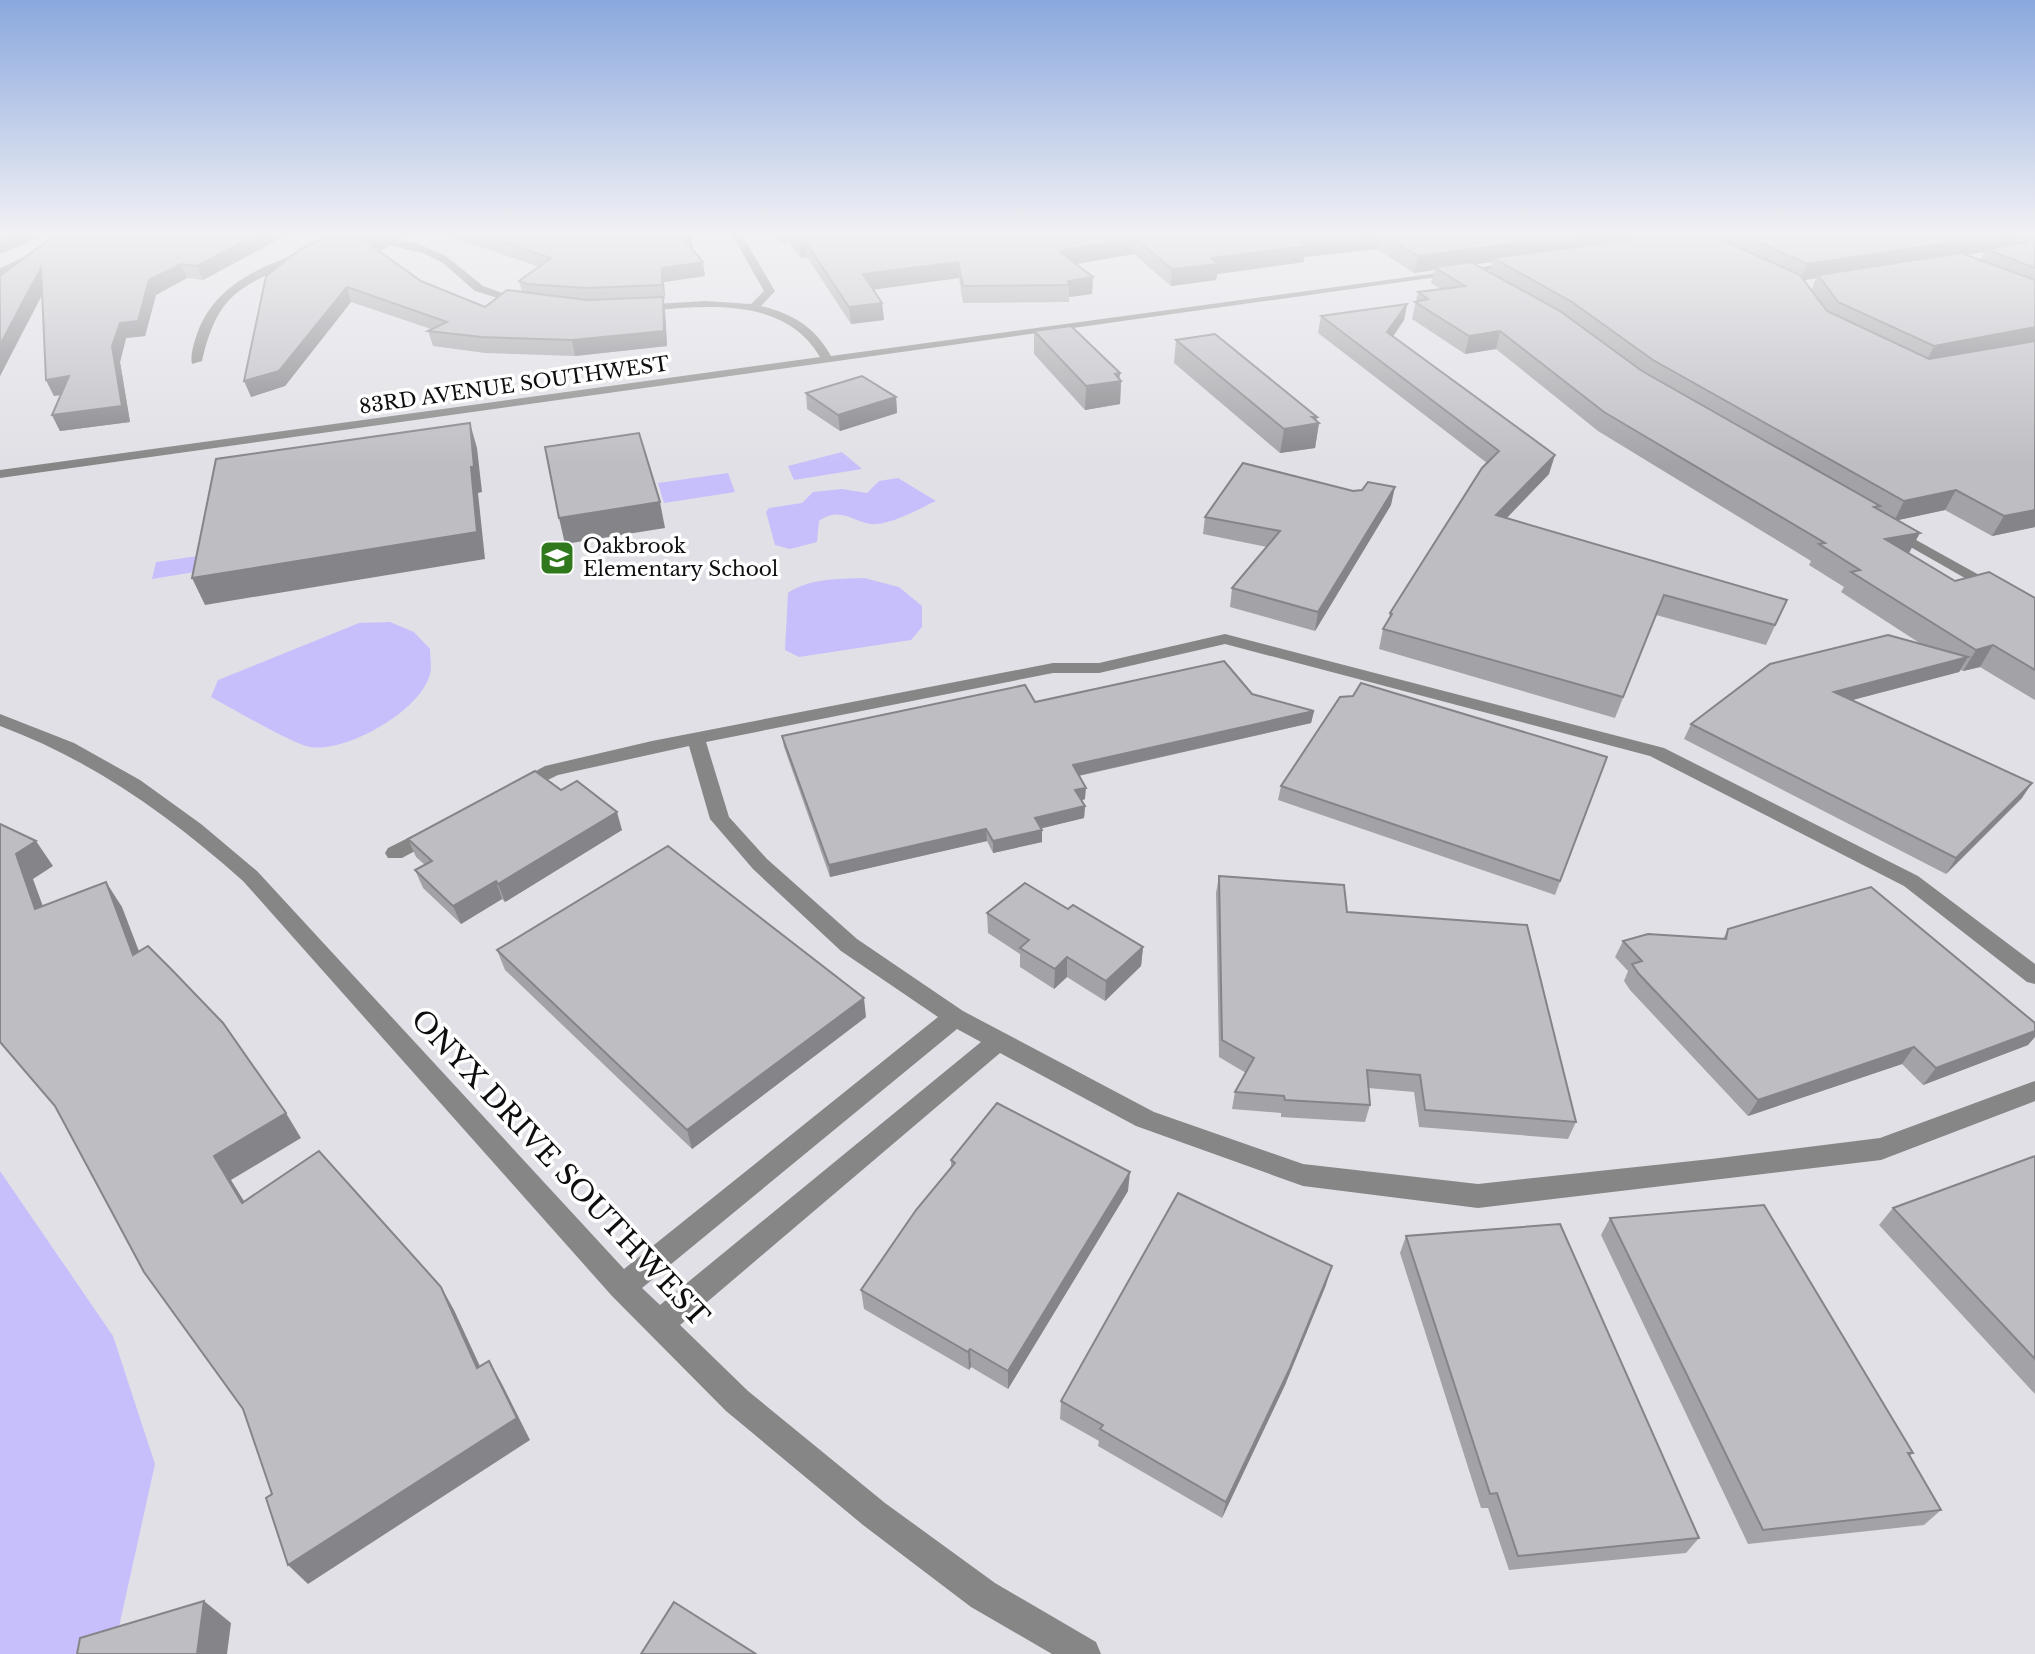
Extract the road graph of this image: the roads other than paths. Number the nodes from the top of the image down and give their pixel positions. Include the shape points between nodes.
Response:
1 (212, 310) edge
2 (762, 310) edge
3 (1183, 310) edge
4 (827, 359) junction
5 (196, 361) dead end
6 (0, 474) edge
7 (1881, 523) edge
8 (2035, 613) edge
9 (0, 720) edge
10 (696, 739) junction
11 (500, 798) edge
12 (447, 825) edge
13 (395, 853) dead end
14 (2035, 976) edge
15 (955, 1017) junction
16 (999, 1040) junction
17 (2035, 1091) edge
18 (622, 1287) junction
19 (659, 1324) junction
20 (1084, 1654) edge

1 - 5 street
2 - 4 street via 811,334
3 - 4 street, 83RD AVENUE SOUTHWEST
4 - 6 street, 83RD AVENUE SOUTHWEST
7 - 8 street
9 - 18 street, ONYX DRIVE SOUTHWEST via 87,759 199,830 250,876
10 - 11 street via 552,770
10 - 14 street via 1053,668 1099,668 1225,639 1657,752 1911,881
10 - 15 street via 720,819 760,864 849,945
12 - 13 street
15 - 16 street
15 - 18 street
16 - 17 street via 1145,1119 1303,1175 1478,1196 1881,1149
16 - 19 street
18 - 19 street, ONYX DRIVE SOUTHWEST
19 - 20 street, ONYX DRIVE SOUTHWEST via 737,1401 874,1514 983,1595

